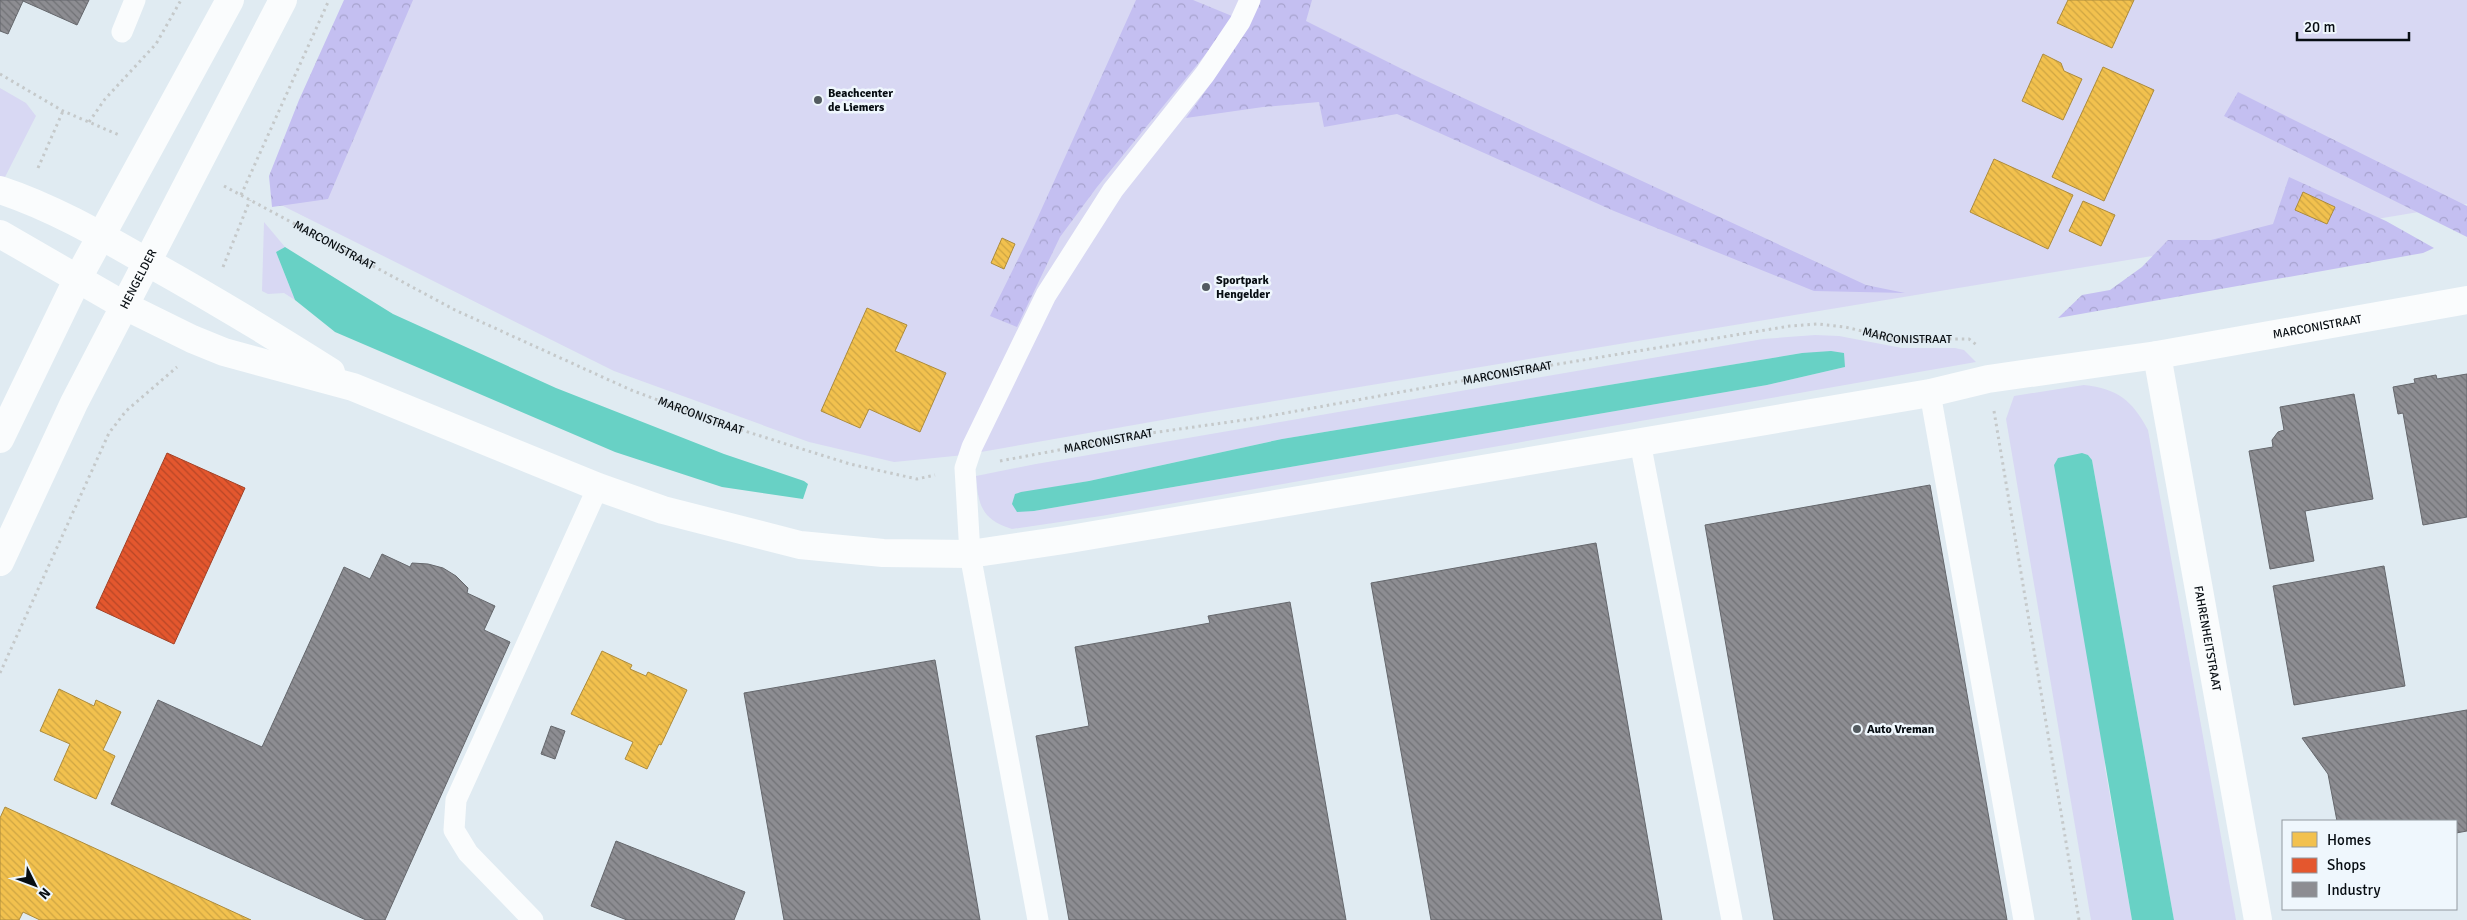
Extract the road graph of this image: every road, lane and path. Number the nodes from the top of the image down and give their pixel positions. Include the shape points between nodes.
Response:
1 (136, 0) edge
2 (181, 0) edge
3 (230, 0) edge
4 (283, 0) edge
5 (329, 0) edge
6 (1250, 0) edge
7 (122, 32) dead end
8 (0, 74) edge
9 (63, 112) dead end
10 (89, 122) dead end
11 (0, 190) edge
12 (241, 195) dead end
13 (0, 234) edge
14 (101, 236) junction
15 (147, 262) junction
16 (78, 278) junction
17 (209, 297) junction
18 (2467, 300) edge
19 (125, 306) junction
20 (192, 339) junction
21 (2157, 355) junction
22 (1988, 380) junction
23 (353, 387) junction
24 (1930, 393) junction
25 (0, 439) edge
26 (1640, 442) junction
27 (965, 468) junction
28 (598, 487) junction
29 (970, 554) junction
30 (0, 562) edge
31 (0, 673) edge
32 (533, 920) edge
33 (1038, 920) edge
34 (1732, 920) edge
35 (2024, 920) edge
36 (2079, 920) edge
37 (2258, 920) edge

1 - 7 lane
2 - 10 path via 156,44 105,99
3 - 14 street
4 - 15 street, HENGELDER
5 - 12 path
6 - 27 lane via 1240,22 1204,74 1113,190 1046,295 972,447
8 - 9 path
11 - 14 street, MARCONISTRAAT via 25,198
13 - 16 street, MARCONISTRAAT
14 - 15 street, MARCONISTRAAT
14 - 16 street
15 - 17 street, MARCONISTRAAT
15 - 19 street, HENGELDER
16 - 19 street, MARCONISTRAAT
16 - 25 street
17 - 23 street, MARCONISTRAAT
17 - 27 path, MARCONISTRAAT via 250,200 455,310 631,390 719,423 850,464 917,479
18 - 21 street, MARCONISTRAAT
19 - 20 street, MARCONISTRAAT
19 - 30 street, HENGELDER via 74,403
20 - 23 street, MARCONISTRAAT via 224,352
20 - 31 path via 180,364 126,411 109,433
21 - 22 street, MARCONISTRAAT
21 - 37 street, FAHRENHEITSTRAAT
22 - 24 street, MARCONISTRAAT
22 - 27 path, MARCONISTRAAT via 1982,349 1969,339 1895,339 1845,327 1818,324 1790,326 1258,418 1144,434
22 - 36 path
23 - 28 street, MARCONISTRAAT
24 - 26 street, MARCONISTRAAT
24 - 35 lane
26 - 29 street, MARCONISTRAAT
26 - 34 lane
27 - 29 lane
28 - 29 street, MARCONISTRAAT via 662,510 800,545 884,553
28 - 32 lane via 456,800 454,830 468,853
29 - 33 lane

